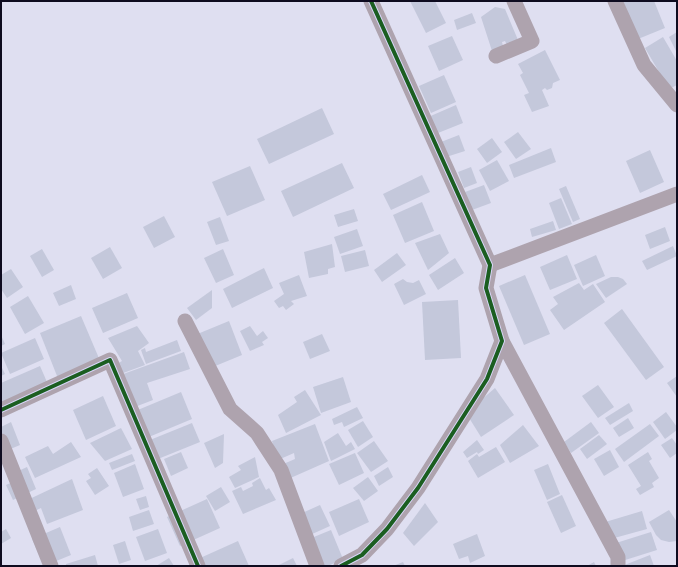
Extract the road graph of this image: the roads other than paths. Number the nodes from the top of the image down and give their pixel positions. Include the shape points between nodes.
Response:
1 (371, 1) edge
2 (514, 1) edge
3 (615, 1) edge
4 (496, 56) dead end
5 (677, 104) edge
6 (677, 194) edge
7 (490, 265) junction
8 (185, 321) dead end
9 (502, 341) junction
10 (1, 410) edge
11 (1, 441) edge
12 (51, 566) edge
13 (198, 566) edge
14 (317, 566) edge
15 (340, 566) edge
16 (618, 566) edge

1 - 7 street
2 - 4 street via 532,41
3 - 5 street via 644,65
6 - 7 street
7 - 9 street via 486,288
8 - 14 street via 230,409 257,433 281,470
9 - 15 street via 487,379 418,488 362,555
9 - 16 street via 618,557
10 - 13 street via 110,360
11 - 12 street

